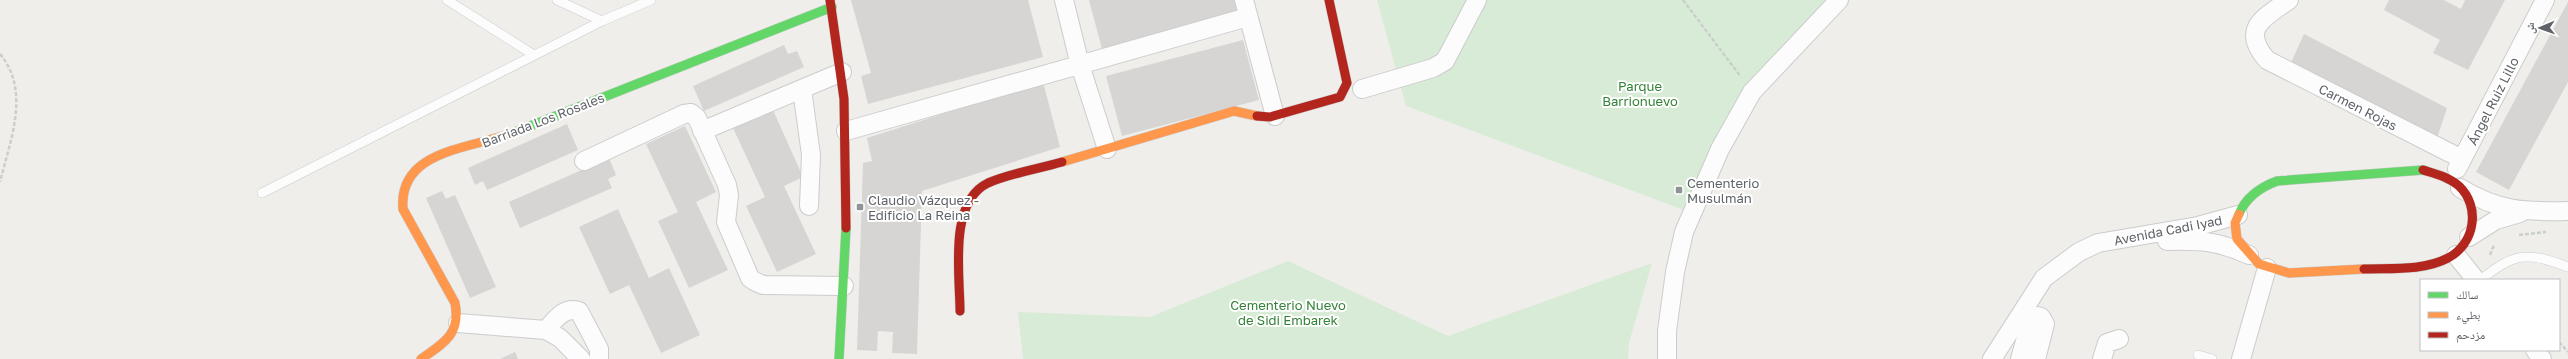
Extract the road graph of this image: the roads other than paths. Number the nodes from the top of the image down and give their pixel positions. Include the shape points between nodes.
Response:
1 (447, 0) edge
2 (557, 0) edge
3 (651, 0) edge
4 (1064, 0) edge
5 (1329, 0) edge
6 (1478, 0) edge
7 (1840, 0) edge
8 (2289, 0) edge
9 (2545, 0) edge
10 (831, 3) edge
11 (1246, 8) edge
12 (602, 21) junction
13 (534, 55) junction
14 (1080, 65) junction
15 (842, 72) junction
16 (1362, 88) dead end
17 (802, 89) junction
18 (1275, 116) junction
19 (702, 131) junction
20 (846, 131) junction
21 (1106, 149) junction
22 (2462, 159) junction
23 (584, 160) dead end
24 (2455, 184) junction
25 (262, 193) dead end
26 (809, 206) dead end
27 (2568, 211) edge
28 (2525, 212) junction
29 (2238, 215) junction
30 (2568, 215) edge
31 (2469, 237) junction
32 (2098, 243) junction
33 (2249, 255) junction
34 (2456, 255) junction
35 (2568, 267) edge
36 (2267, 268) junction
37 (2475, 279) edge
38 (2481, 279) edge
39 (844, 286) junction
40 (960, 311) dead end
41 (458, 323) junction
42 (546, 330) junction
43 (2120, 339) dead end
44 (2536, 351) edge
45 (2198, 355) dead end
46 (421, 359) edge
47 (581, 359) edge
48 (599, 359) edge
49 (839, 359) edge
50 (1667, 359) edge
51 (1992, 359) edge
52 (2020, 359) edge
53 (2036, 359) edge
54 (2102, 359) edge
55 (2212, 359) edge
56 (2241, 359) edge
57 (2542, 359) edge

1 - 13 lane
2 - 12 lane
3 - 12 lane
4 - 14 street
5 - 18 street via 1347,83 1344,93 1335,99
6 - 16 street via 1445,61 1433,68
7 - 50 street via 1752,92 1720,148 1684,232 1675,272 1667,331
8 - 22 street, Carmen Rojas via 2257,25 2257,49 2271,63
9 - 22 street, Ángel Ruiz Lillo
10 - 15 street
10 - 41 street, Barriada Los Rosales via 505,136 428,159 420,164 407,178 403,188 403,209 455,303
11 - 14 street
11 - 18 street
12 - 13 lane
13 - 25 lane
14 - 20 street
14 - 21 street
15 - 17 street
15 - 20 street
17 - 19 street
17 - 26 street via 811,155
18 - 21 street via 1263,117 1241,110 1234,111
19 - 23 street via 695,115 687,113
19 - 39 street via 727,185 729,195 726,222 750,278 763,285
20 - 39 street via 848,213
21 - 40 street via 989,183 973,194 967,202 962,218
22 - 24 street, Ángel Ruiz Lillo
24 - 28 street via 2493,205
24 - 29 street via 2441,174 2423,170 2277,181 2257,191 2242,206
24 - 31 street via 2467,196 2473,212
27 - 28 street
27 - 30 lane
28 - 31 street via 2496,220
29 - 32 street, Avenida Cadi Iyad via 2198,226
29 - 33 street via 2234,230 2237,240
31 - 34 street
32 - 33 street, Avenida Cadi Iyad via 2202,240 2226,245
32 - 51 street, Avenida Cadi Iyad via 2061,264 2044,278
33 - 36 street
34 - 36 street via 2429,266 2289,273
34 - 37 street
35 - 38 lane via 2540,258 2523,256 2503,262
36 - 56 street
39 - 49 street
41 - 42 street
41 - 46 street via 450,339
42 - 47 street via 560,338
42 - 48 street via 568,309 579,311 599,349
43 - 54 street via 2107,343
44 - 57 street
45 - 55 lane
52 - 53 street via 2031,320 2037,316 2041,317 2045,324

